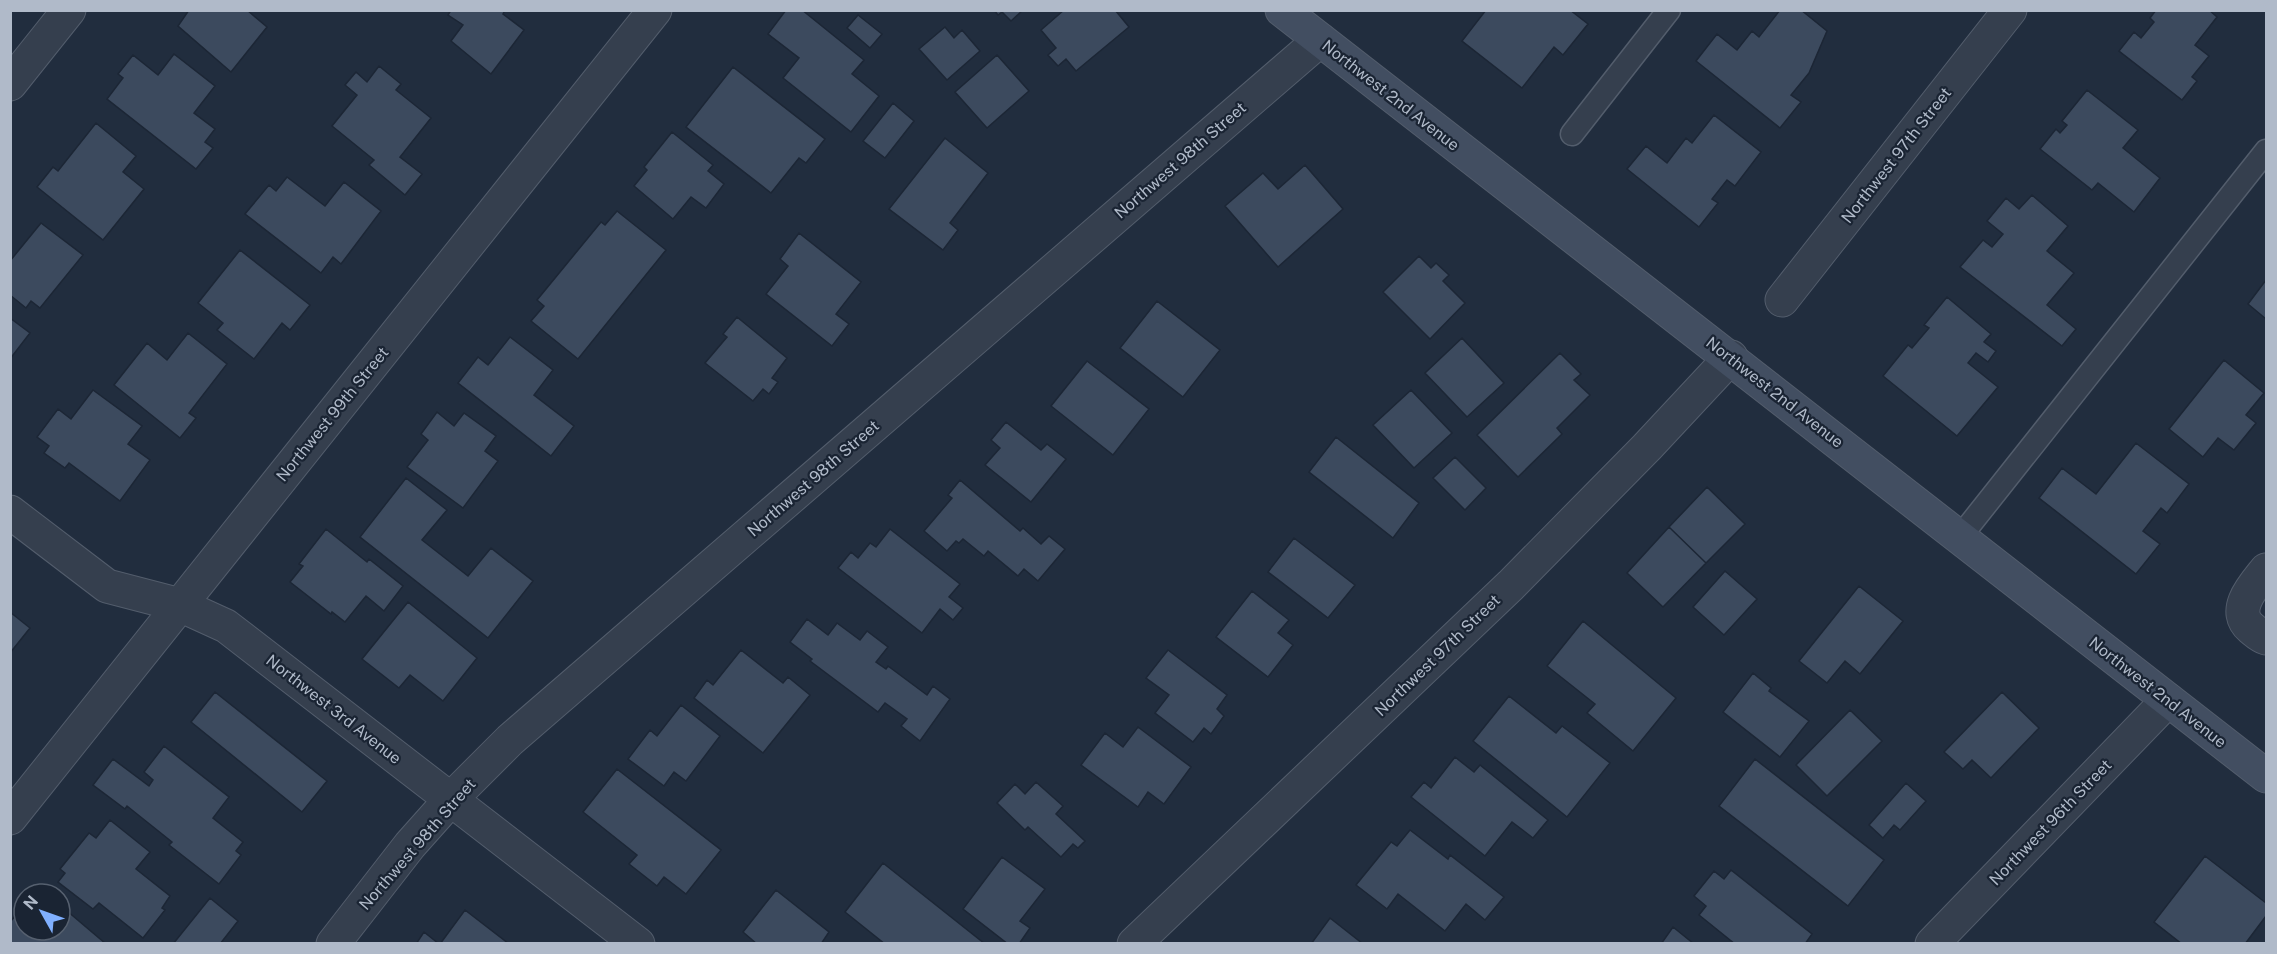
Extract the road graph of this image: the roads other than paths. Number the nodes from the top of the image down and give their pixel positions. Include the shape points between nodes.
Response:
1 (69, 10) edge
2 (655, 10) edge
3 (1282, 10) edge
4 (1669, 10) edge
5 (2010, 10) edge
6 (1320, 40) junction
7 (10, 84) edge
8 (1572, 134) dead end
9 (2266, 151) edge
10 (1782, 300) dead end
11 (1731, 357) junction
12 (10, 512) edge
13 (1960, 537) junction
14 (2266, 570) edge
15 (180, 605) junction
16 (2266, 638) edge
17 (2168, 700) junction
18 (2266, 776) edge
19 (451, 799) junction
20 (10, 818) edge
21 (333, 944) edge
22 (638, 944) edge
23 (1134, 944) edge
24 (1932, 944) edge

1 - 7 street
2 - 15 street, Northwest 99th Street
3 - 6 street, Northwest 2nd Avenue
4 - 8 lane
5 - 10 street, Northwest 97th Street
6 - 11 street, Northwest 2nd Avenue
6 - 19 street, Northwest 98th Street via 510,740
9 - 13 lane
11 - 13 street, Northwest 2nd Avenue
11 - 23 street, Northwest 97th Street via 1511,585
12 - 15 street, Northwest 3rd Avenue via 107,586
13 - 17 street, Northwest 2nd Avenue
14 - 16 street via 2249,591 2242,608 2247,624
15 - 19 street, Northwest 3rd Avenue via 226,626
15 - 20 street, Northwest 99th Street
17 - 18 street, Northwest 2nd Avenue
17 - 24 street, Northwest 96th Street
19 - 21 street, Northwest 98th Street
19 - 22 street, Northwest 3rd Avenue

